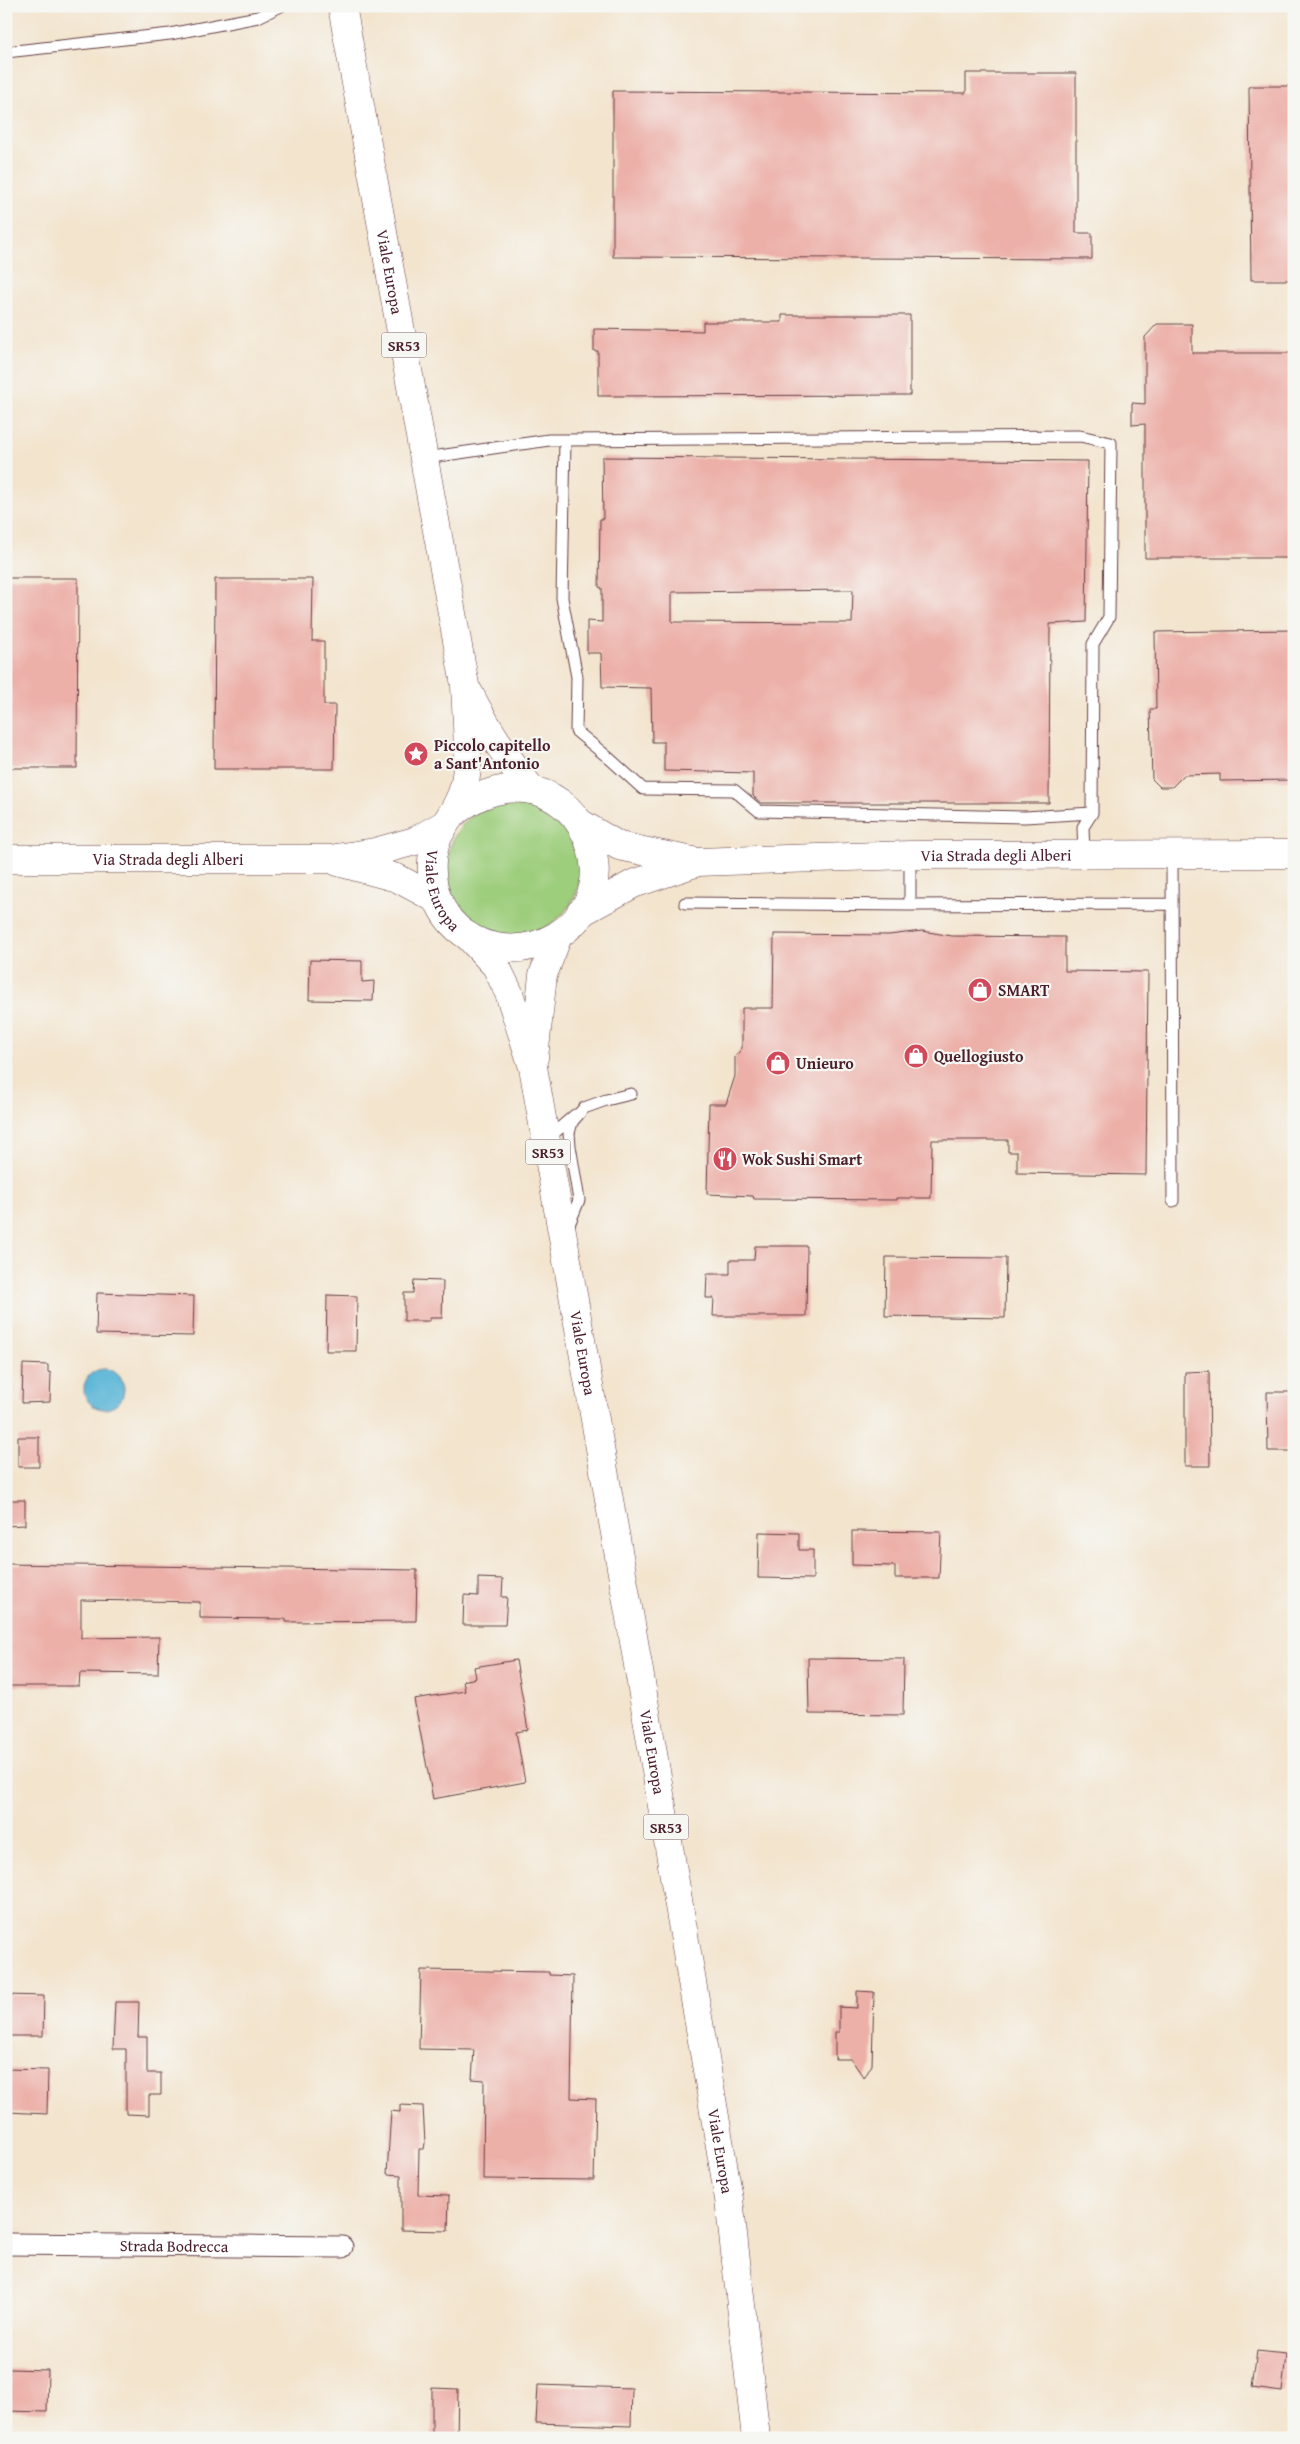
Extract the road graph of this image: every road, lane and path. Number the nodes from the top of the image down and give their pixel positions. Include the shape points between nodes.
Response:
1 (281, 6) edge
2 (342, 6) edge
3 (6, 52) edge
4 (565, 440) junction
5 (425, 458) junction
6 (465, 685) junction
7 (532, 790) junction
8 (1092, 813) junction
9 (450, 818) junction
10 (580, 823) junction
11 (1084, 854) junction
12 (1294, 854) edge
13 (910, 855) junction
14 (1172, 855) junction
15 (6, 859) edge
16 (330, 859) junction
17 (697, 862) junction
18 (438, 900) junction
19 (685, 903) dead end
20 (1172, 904) junction
21 (910, 905) junction
22 (580, 913) junction
23 (468, 936) junction
24 (558, 936) junction
25 (533, 1067) junction
26 (546, 1140) junction
27 (1173, 1201) dead end
28 (564, 1236) junction
29 (6, 2244) edge
30 (342, 2247) dead end
31 (756, 2438) edge

1 - 3 lane via 258,17 170,34
2 - 5 main road, Viale Europa / SR53
4 - 5 lane
4 - 8 lane via 562,598 577,677 576,732 643,789 734,790 759,811 1025,817
4 - 8 lane via 1080,436 1111,443 1109,617 1093,644
5 - 6 main road, Viale Europa / SR53
6 - 7 main road, Viale Europa / SR53 via 486,728
6 - 9 main road, Viale Europa / SR53 via 467,737 464,786
7 - 9 main road, Viale Europa via 497,789 482,794
7 - 10 main road, Viale Europa via 557,801
8 - 11 lane via 1083,827
9 - 16 main road, Via Strada degli Alberi via 414,841 375,852
9 - 18 main road, Viale Europa via 438,838 433,861
10 - 17 main road, Via Strada degli Alberi via 619,846
10 - 22 main road, Viale Europa via 588,837 594,868 588,899
11 - 13 main road, Via Strada degli Alberi
11 - 14 main road, Via Strada degli Alberi
12 - 14 main road, Via Strada degli Alberi
13 - 17 main road, Via Strada degli Alberi
13 - 21 lane
14 - 20 lane
15 - 16 main road, Via Strada degli Alberi
16 - 18 main road, Via Strada degli Alberi via 397,878
17 - 22 main road, Via Strada degli Alberi via 633,884
18 - 23 main road, Viale Europa via 456,926
19 - 21 lane
20 - 21 lane
20 - 27 lane
22 - 24 main road, Viale Europa
23 - 24 main road, Viale Europa via 497,948 513,950 529,948
23 - 25 main road, Viale Europa / SR53 via 496,966 509,994
24 - 25 main road, Viale Europa / SR53 via 543,975
25 - 26 main road, Viale Europa / SR53
26 - 28 main road, Viale Europa / SR53
26 - 28 lane via 597,1098 613,1090 631,1094 606,1100 584,1108 572,1122 570,1146 579,1200
28 - 31 main road, Viale Europa / SR53 via 729,2199
29 - 30 street, Strada Bodrecca

